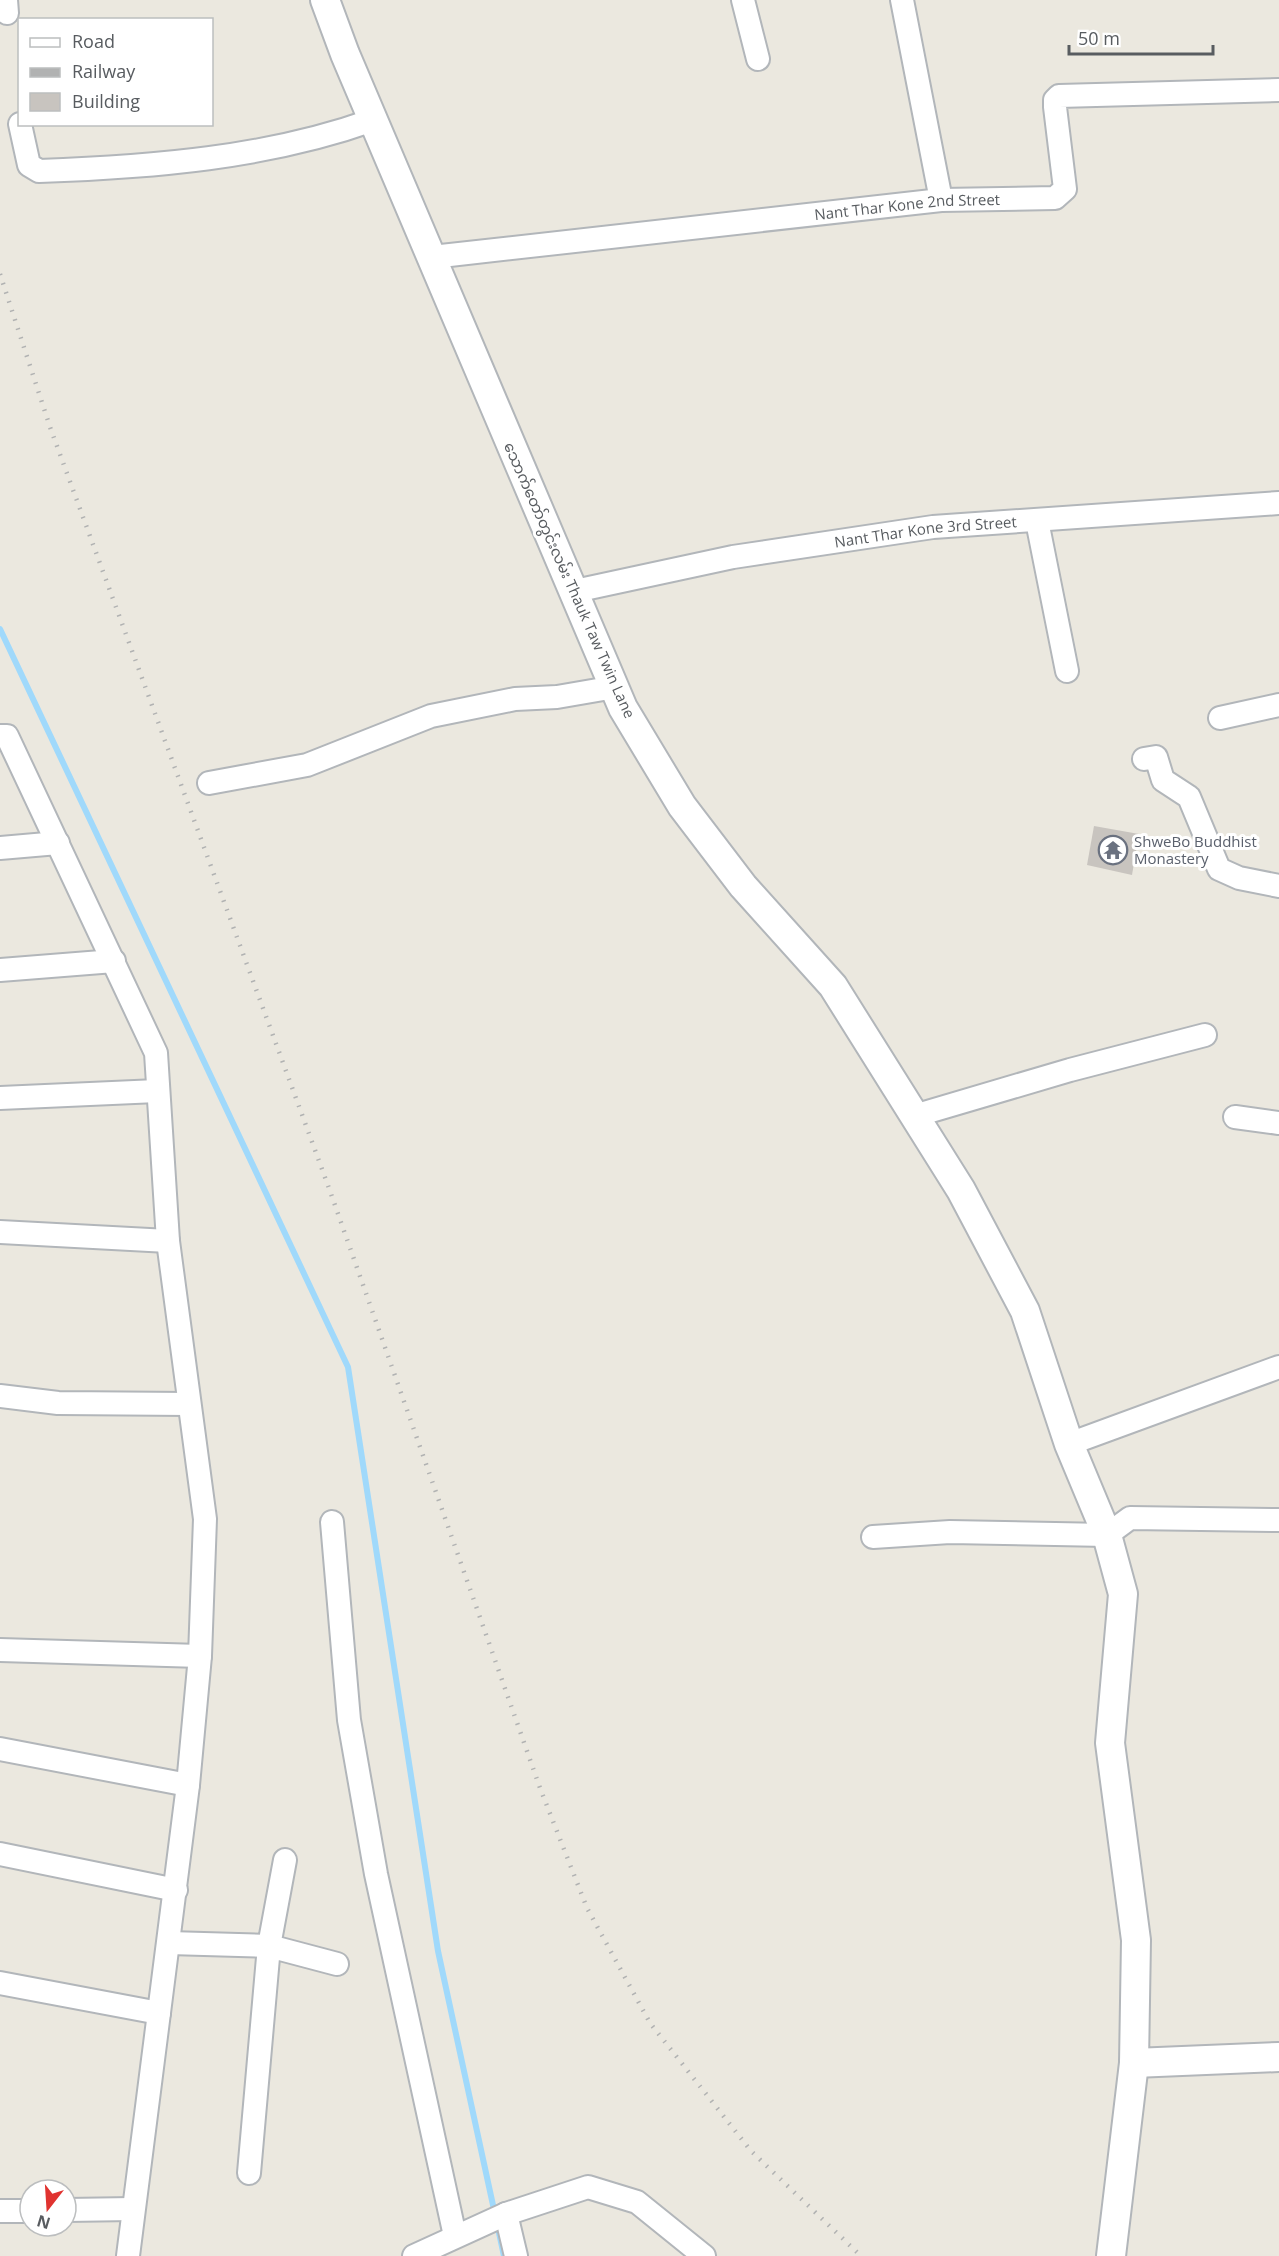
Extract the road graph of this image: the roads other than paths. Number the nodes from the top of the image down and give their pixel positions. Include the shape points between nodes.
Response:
1 (324, 0) edge
2 (743, 0) edge
3 (902, 0) edge
4 (758, 59) dead end
5 (1279, 90) edge
6 (374, 120) junction
7 (21, 126) edge
8 (942, 200) junction
9 (432, 256) junction
10 (1279, 503) edge
11 (1037, 521) junction
12 (575, 591) junction
13 (1067, 671) dead end
14 (615, 687) junction
15 (1279, 705) edge
16 (1220, 718) dead end
17 (0, 736) edge
18 (1144, 759) dead end
19 (209, 783) dead end
20 (58, 843) junction
21 (0, 848) edge
22 (1279, 886) edge
23 (114, 961) junction
24 (0, 970) edge
25 (1205, 1035) dead end
26 (157, 1091) junction
27 (0, 1098) edge
28 (914, 1116) junction
29 (1235, 1117) dead end
30 (1279, 1123) edge
31 (0, 1232) edge
32 (168, 1241) junction
33 (1279, 1367) edge
34 (0, 1396) edge
35 (189, 1404) junction
36 (1069, 1444) junction
37 (1279, 1520) edge
38 (332, 1522) dead end
39 (1107, 1535) junction
40 (873, 1537) dead end
41 (0, 1650) edge
42 (200, 1656) junction
43 (0, 1749) edge
44 (188, 1785) junction
45 (0, 1854) edge
46 (285, 1860) dead end
47 (176, 1890) junction
48 (169, 1943) junction
49 (269, 1946) junction
50 (337, 1964) dead end
51 (0, 1983) edge
52 (159, 2013) junction
53 (1279, 2057) edge
54 (1134, 2063) junction
55 (249, 2173) dead end
56 (133, 2209) junction
57 (78, 2210) edge
58 (0, 2211) edge
59 (18, 2211) edge
60 (506, 2214) junction
61 (455, 2236) junction
62 (128, 2256) edge
63 (414, 2256) edge
64 (516, 2256) edge
65 (704, 2256) edge
66 (1111, 2256) edge

1 - 6 street, သောက်တော်တွင်းလမ်း Thauk Taw Twin Lane
2 - 4 street
3 - 8 street
5 - 8 street, Nant Thar Kone 2nd Street via 1059,96 1055,107 1065,189 1061,195
6 - 7 street via 331,135 237,155 39,171 29,165
6 - 9 street, သောက်တော်တွင်းလမ်း Thauk Taw Twin Lane
8 - 9 street, Nant Thar Kone 2nd Street
9 - 12 street, သောက်တော်တွင်းလမ်း Thauk Taw Twin Lane
10 - 11 street, Nant Thar Kone 3rd Street
11 - 12 street, Nant Thar Kone 3rd Street via 933,527 733,557
11 - 13 street
12 - 14 street, သောက်တော်တွင်းလမ်း Thauk Taw Twin Lane
14 - 19 street via 557,697 515,699 431,716 307,765
14 - 28 street, သောက်တော်တွင်းလမ်း Thauk Taw Twin Lane via 623,708 682,806 742,886 833,986
15 - 16 street
17 - 20 street via 7,736
18 - 22 street via 1156,758 1163,780 1190,797 1219,869 1239,878
20 - 21 street
20 - 23 street
23 - 24 street
23 - 26 street via 156,1053
25 - 28 street
26 - 27 street
26 - 32 street
28 - 36 street, သောက်တော်တွင်းလမ်း Thauk Taw Twin Lane via 961,1190 1026,1311
29 - 30 street
31 - 32 street
32 - 35 street
33 - 36 street
34 - 35 street via 58,1403
35 - 42 street via 205,1519
36 - 39 street, သောက်တော်တွင်းလမ်း Thauk Taw Twin Lane
37 - 39 street via 1130,1518
38 - 61 street via 350,1720 375,1874
39 - 40 street via 950,1532
39 - 54 street, သောက်တော်တွင်းလမ်း Thauk Taw Twin Lane via 1123,1594 1110,1743 1136,1940
41 - 42 street
42 - 44 street
43 - 44 street
44 - 47 street
45 - 47 street
46 - 49 street
47 - 48 street
48 - 49 street
48 - 52 street
49 - 50 street
49 - 55 street
51 - 52 street
52 - 56 street
53 - 54 street
54 - 66 street, သောက်တော်တွင်းလမ်း Thauk Taw Twin Lane
56 - 57 street
56 - 62 street
58 - 59 street
60 - 61 street
60 - 64 street
60 - 65 street via 588,2187 637,2202
61 - 63 street

